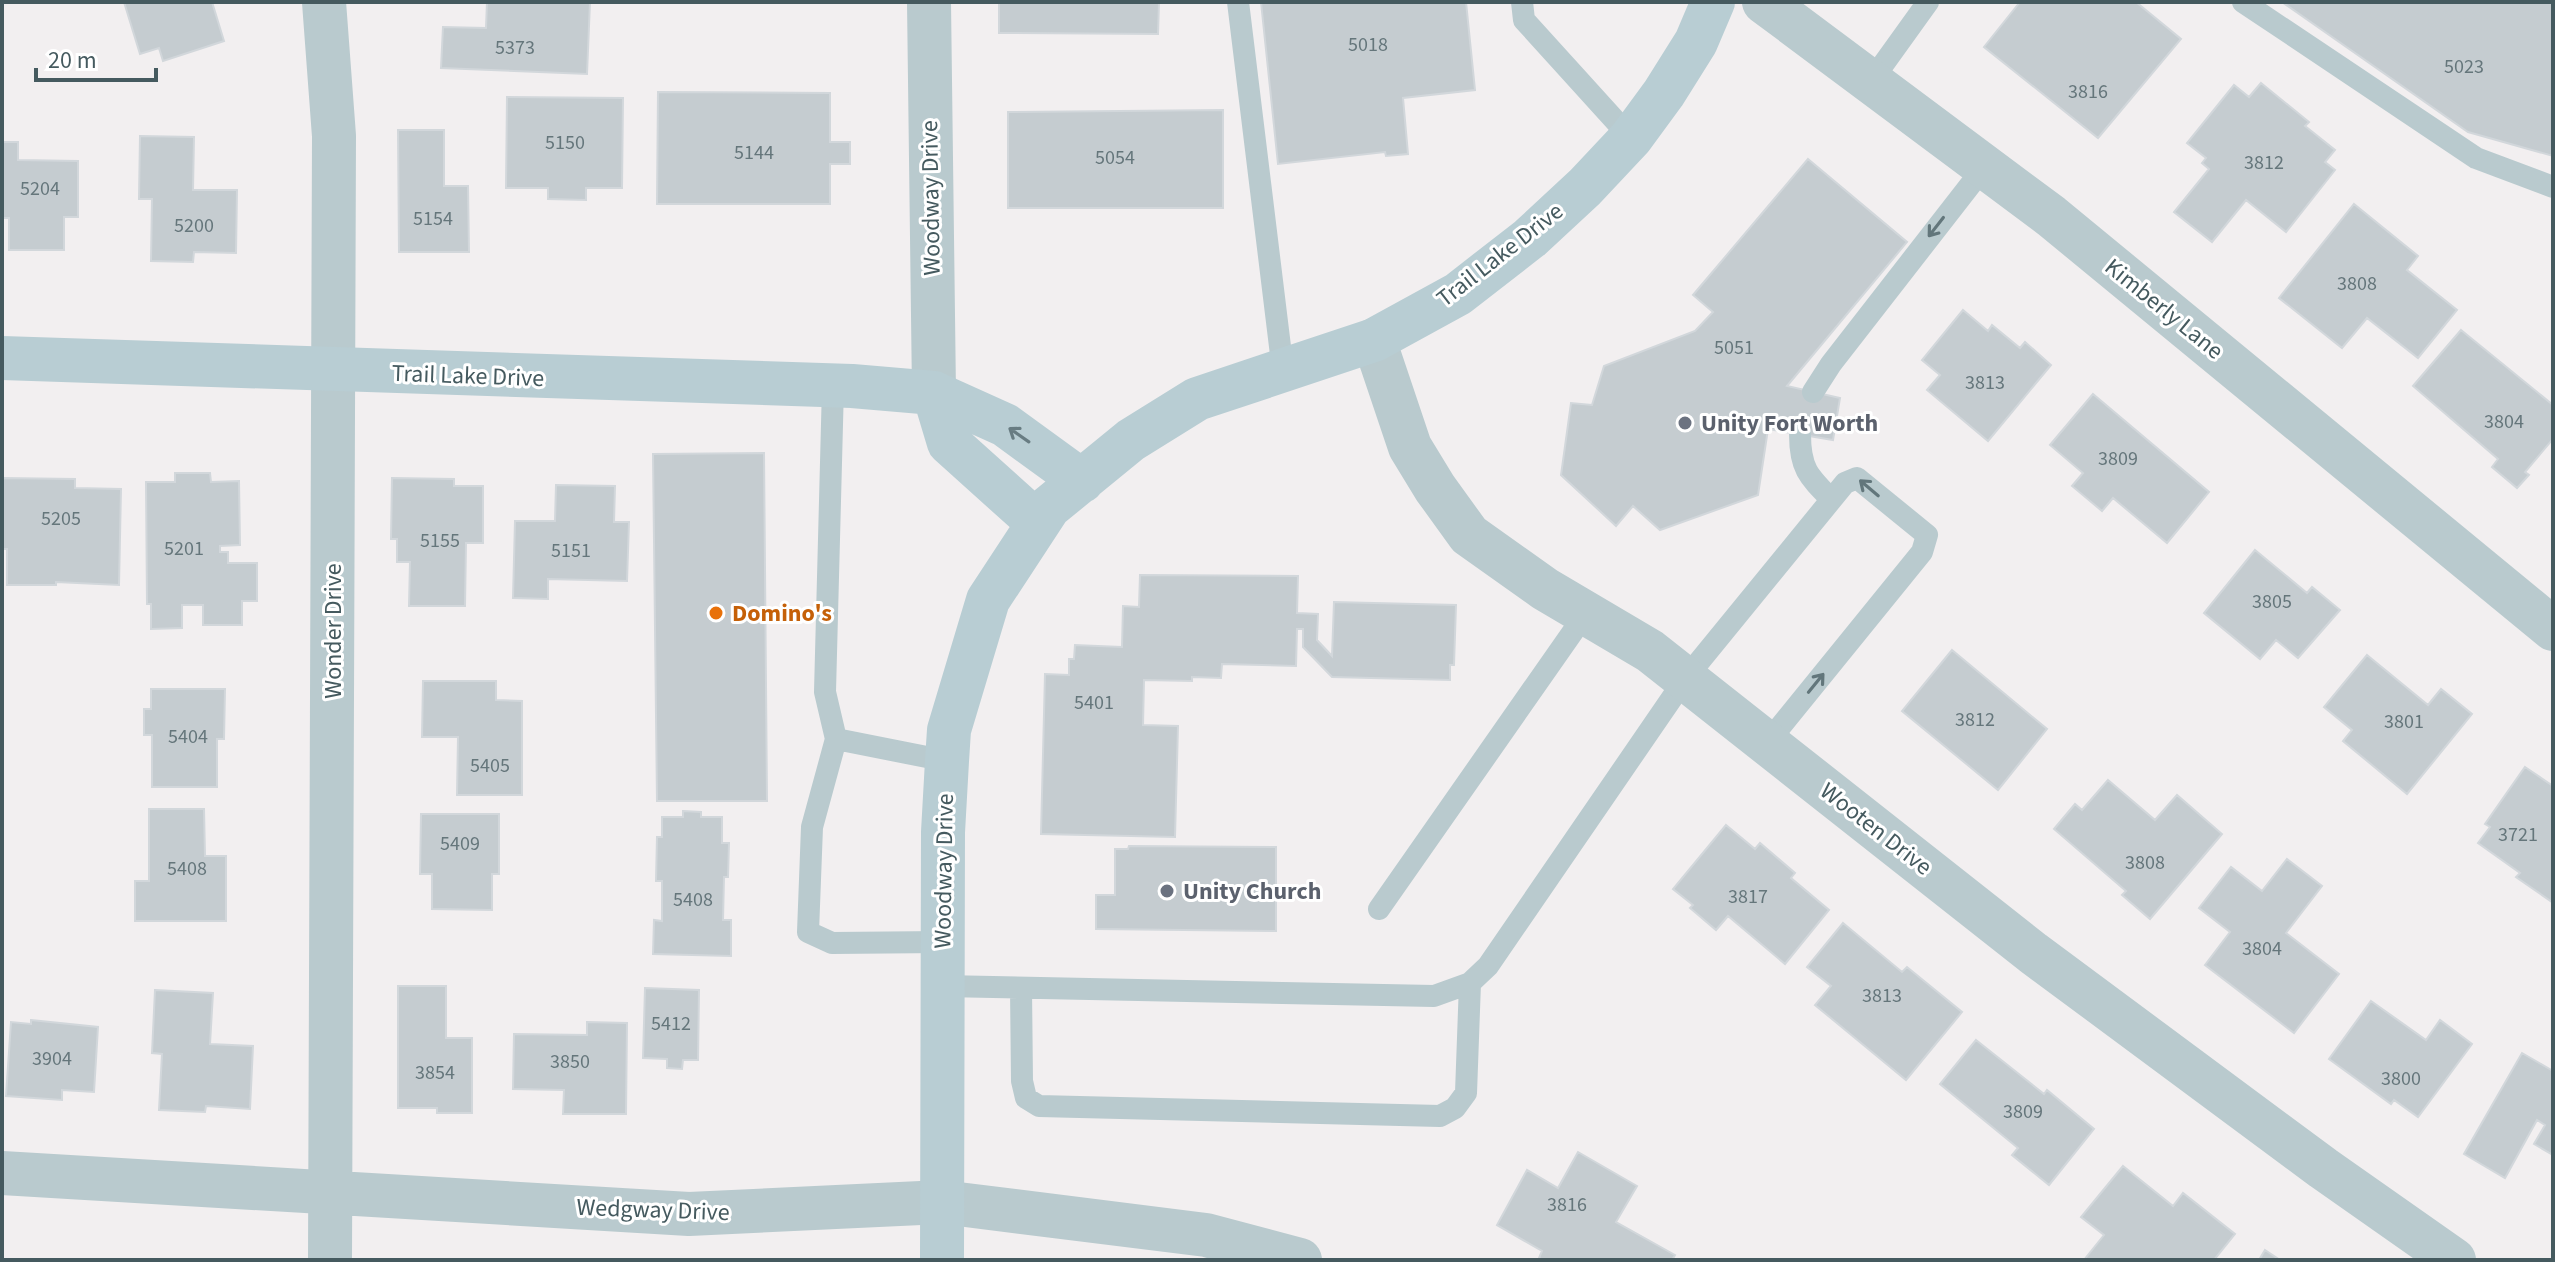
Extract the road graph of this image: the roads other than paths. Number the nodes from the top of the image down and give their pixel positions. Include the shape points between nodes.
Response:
1 (324, 2) edge
2 (929, 2) edge
3 (1238, 2) edge
4 (1522, 2) edge
5 (1713, 2) edge
6 (1764, 2) edge
7 (1928, 2) edge
8 (2243, 2) edge
9 (1872, 80) junction
10 (1631, 138) junction
11 (1985, 166) junction
12 (2553, 187) edge
13 (1374, 340) junction
14 (2, 358) edge
15 (334, 371) junction
16 (1283, 371) junction
17 (833, 386) junction
18 (1813, 392) dead end
19 (934, 393) junction
20 (1800, 434) dead end
21 (1831, 499) junction
22 (1056, 503) junction
23 (1586, 613) junction
24 (2553, 629) edge
25 (1685, 679) junction
26 (836, 739) junction
27 (1767, 743) junction
28 (947, 761) junction
29 (1379, 909) dead end
30 (943, 942) junction
31 (1470, 983) junction
32 (943, 986) junction
33 (1021, 988) junction
34 (2, 1173) edge
35 (331, 1194) junction
36 (942, 1202) junction
37 (330, 1260) edge
38 (942, 1260) edge
39 (1300, 1260) edge
40 (2454, 1260) edge

1 - 15 street, Wonder Drive via 334,136
2 - 19 street, Woodway Drive
3 - 16 lane
4 - 10 lane via 1524,20
5 - 10 street, Trail Lake Drive via 1696,42
6 - 9 street, Kimberly Lane
7 - 9 lane
8 - 12 lane via 2476,158
9 - 11 street, Kimberly Lane
10 - 13 street, Trail Lake Drive via 1530,238 1458,294
11 -> 18 lane
11 - 24 street, Kimberly Lane
13 - 16 street, Trail Lake Drive
13 - 23 street, Wooten Drive via 1410,447 1469,535
14 - 15 street, Trail Lake Drive
15 - 17 street, Trail Lake Drive
15 - 35 street, Wonder Drive
16 - 22 street, Trail Lake Drive via 1197,399 1131,440
17 - 19 street, Trail Lake Drive
17 - 26 lane via 825,692
22 -> 19 street, Trail Lake Drive via 1005,425
19 - 22 street via 949,443
20 - 21 lane via 1800,457 1808,477
21 - 25 lane
27 -> 21 lane via 1922,552 1927,535 1857,478
22 - 28 street, Woodway Drive via 988,600 949,730
23 - 25 street, Wooten Drive
23 - 29 lane
25 - 27 street, Wooten Drive
25 - 31 lane via 1488,966
26 - 28 lane
26 - 30 lane via 812,827 808,932 832,943
27 - 40 street, Wooten Drive via 2033,953
28 - 30 street, Woodway Drive
30 - 32 street, Woodway Drive
31 - 33 lane via 1434,996
31 - 33 lane via 1466,1093 1440,1116 1039,1106 1026,1098 1022,1081
32 - 33 lane
32 - 36 street, Woodway Drive
34 - 35 street, Wedgway Drive
35 - 36 street, Wedgway Drive via 689,1214
35 - 37 street, Wonder Drive
36 - 38 street, Woodway Drive
36 - 39 street, Wedgway Drive via 1206,1235

